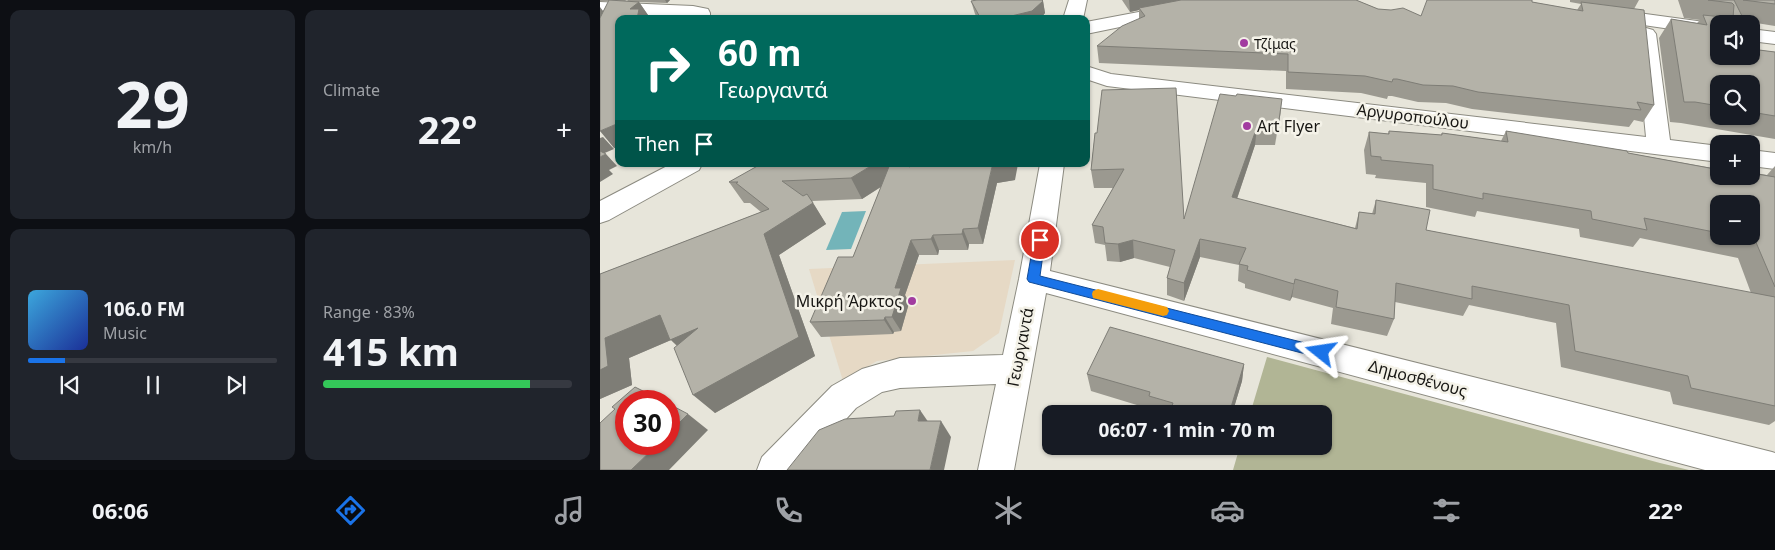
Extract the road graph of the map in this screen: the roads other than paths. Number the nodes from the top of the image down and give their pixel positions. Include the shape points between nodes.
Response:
1 (1078, 0) edge
2 (1245, 0) edge
3 (1652, 0) edge
4 (600, 8) edge
5 (1589, 13) edge
6 (701, 15) edge
7 (1081, 15) edge
8 (1652, 21) junction
9 (1090, 24) edge
10 (1710, 29) edge
11 (1760, 36) edge
12 (1775, 38) edge
13 (1093, 79) edge
14 (1659, 146) junction
15 (1710, 153) edge
16 (1760, 159) edge
17 (1775, 161) edge
18 (684, 167) edge
19 (1052, 167) edge
20 (600, 213) edge
21 (1034, 279) junction
22 (1016, 369) junction
23 (775, 470) edge
24 (996, 470) edge
25 (1772, 470) edge

1 - 7 street
2 - 9 street
3 - 8 street
4 - 6 street
5 - 8 street
8 - 10 street
8 - 14 street
11 - 12 street
13 - 14 street, Αργυροπούλου
14 - 15 street, Αργυροπούλου
16 - 17 street
18 - 20 street
19 - 21 street, Γεωργαντά
21 - 22 street, Γεωργαντά
21 - 25 street, Δημοσθένους
22 - 23 street via 900,373 874,379 844,397
22 - 24 street, Γεωργαντά

